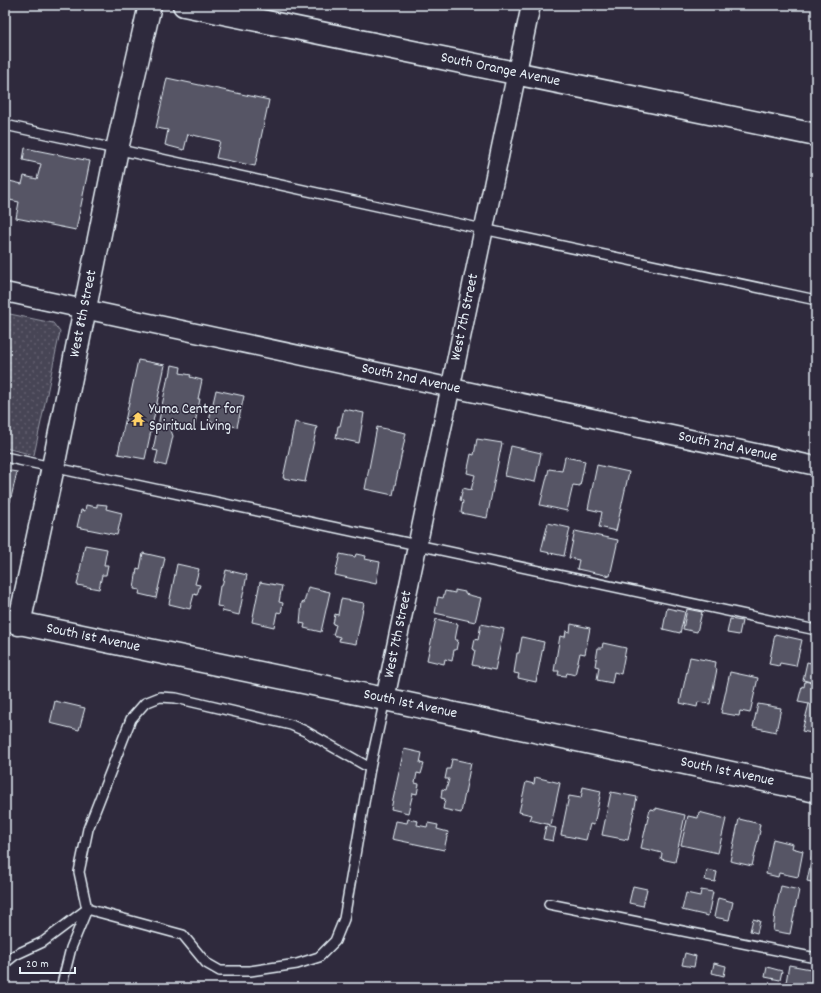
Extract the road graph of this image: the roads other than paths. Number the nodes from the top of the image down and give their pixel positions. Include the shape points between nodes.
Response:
1 (150, 5) edge
2 (184, 5) edge
3 (531, 5) edge
4 (517, 74) junction
5 (5, 125) edge
6 (816, 135) edge
7 (117, 149) junction
8 (483, 229) junction
9 (5, 292) edge
10 (816, 300) edge
11 (85, 308) junction
12 (450, 387) junction
13 (5, 457) edge
14 (816, 466) edge
15 (53, 467) junction
16 (417, 545) junction
17 (12, 622) edge
18 (816, 630) edge
19 (385, 699) junction
20 (370, 768) junction
21 (816, 791) edge
22 (549, 904) dead end
23 (86, 909) junction
24 (816, 958) edge
25 (5, 963) edge
26 (61, 988) edge

1 - 7 street, West 8th Street
2 - 4 street, South Orange Avenue
3 - 4 street, West 7th Street
4 - 6 street, South Orange Avenue
4 - 8 street, West 7th Street
5 - 7 lane
7 - 8 lane
7 - 11 street, West 8th Street
8 - 10 lane
8 - 12 street, West 7th Street
9 - 11 street, South 2nd Avenue
11 - 12 street, South 2nd Avenue
11 - 15 street, West 8th Street
12 - 14 street, South 2nd Avenue
12 - 16 street, West 7th Street
13 - 15 lane
15 - 16 lane
15 - 17 street, West 8th Street
16 - 18 lane
16 - 19 street, West 7th Street
17 - 19 street, South 1st Avenue
19 - 20 lane
19 - 21 street, South 1st Avenue
20 - 23 lane via 344,920 335,941 319,957 297,964 250,971 220,971 206,963 183,935
20 - 23 lane via 291,725 176,698 160,697 145,703 131,719 88,829 78,872
22 - 24 lane
23 - 25 lane via 43,942 15,955
23 - 26 lane via 71,948

